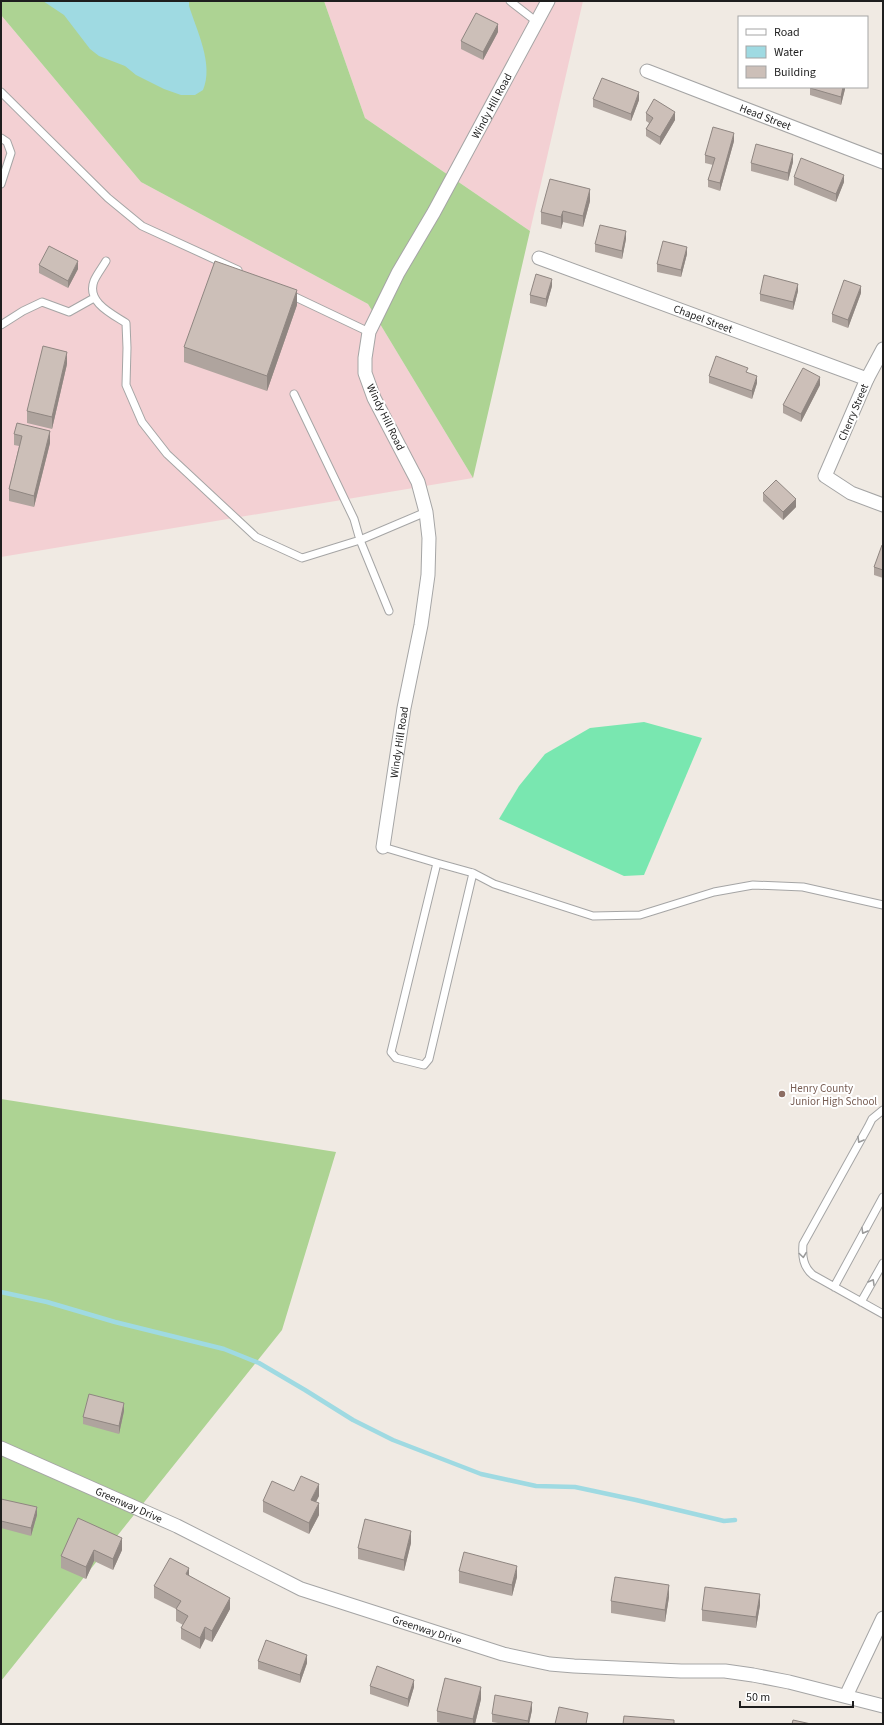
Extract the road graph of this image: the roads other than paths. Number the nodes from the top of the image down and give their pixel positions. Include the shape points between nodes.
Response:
1 (510, 1) edge
2 (548, 1) edge
3 (537, 22) junction
4 (647, 71) dead end
5 (1, 92) edge
6 (1, 138) edge
7 (883, 162) edge
8 (1, 184) edge
9 (540, 258) dead end
10 (106, 261) dead end
11 (245, 274) edge
12 (279, 290) edge
13 (94, 298) junction
14 (1, 325) edge
15 (368, 332) junction
16 (883, 350) edge
17 (867, 379) junction
18 (294, 394) dead end
19 (883, 505) edge
20 (426, 512) junction
21 (360, 540) junction
22 (389, 611) dead end
23 (383, 847) joint
24 (437, 863) junction
25 (473, 873) junction
26 (883, 905) edge
27 (883, 1110) edge
28 (883, 1197) edge
29 (883, 1263) edge
30 (834, 1287) junction
31 (861, 1302) junction
32 (883, 1314) edge
33 (1, 1448) edge
34 (883, 1618) edge
35 (846, 1696) junction
36 (883, 1706) edge

1 - 3 lane
2 - 3 street, Windy Hill Road
3 - 15 street, Windy Hill Road
4 - 7 street, Head Street
5 - 11 lane via 108,198 142,226
6 - 8 lane via 7,142 11,153
9 - 17 street, Chapel Street
10 - 13 lane via 94,282
12 - 15 lane
13 - 14 lane via 69,312 42,302
13 - 21 lane via 103,308 126,323 126,385 142,422 167,454 256,538 302,558
15 - 20 street, Windy Hill Road via 365,373 374,398 418,482
16 - 17 street, Cherry Street
17 - 19 street, Cherry Street via 825,476 851,493
18 - 21 lane via 354,519
20 - 21 lane
20 - 23 street, Windy Hill Road via 429,538 428,575
21 - 22 lane
23 - 24 lane
24 - 25 lane
24 - 25 lane via 391,1052 396,1058 424,1065 429,1059
25 - 26 lane via 494,884 593,916 640,915 714,892 753,885 803,886
27 -> 30 lane via 872,1119 803,1244 802,1252 807,1270
28 -> 30 lane
31 -> 29 lane
30 - 31 lane
31 - 32 lane
33 - 35 street, Greenway Drive via 177,1526 301,1589 503,1654 550,1664 574,1666 725,1671
34 - 35 street
35 - 36 street, Greenway Drive

